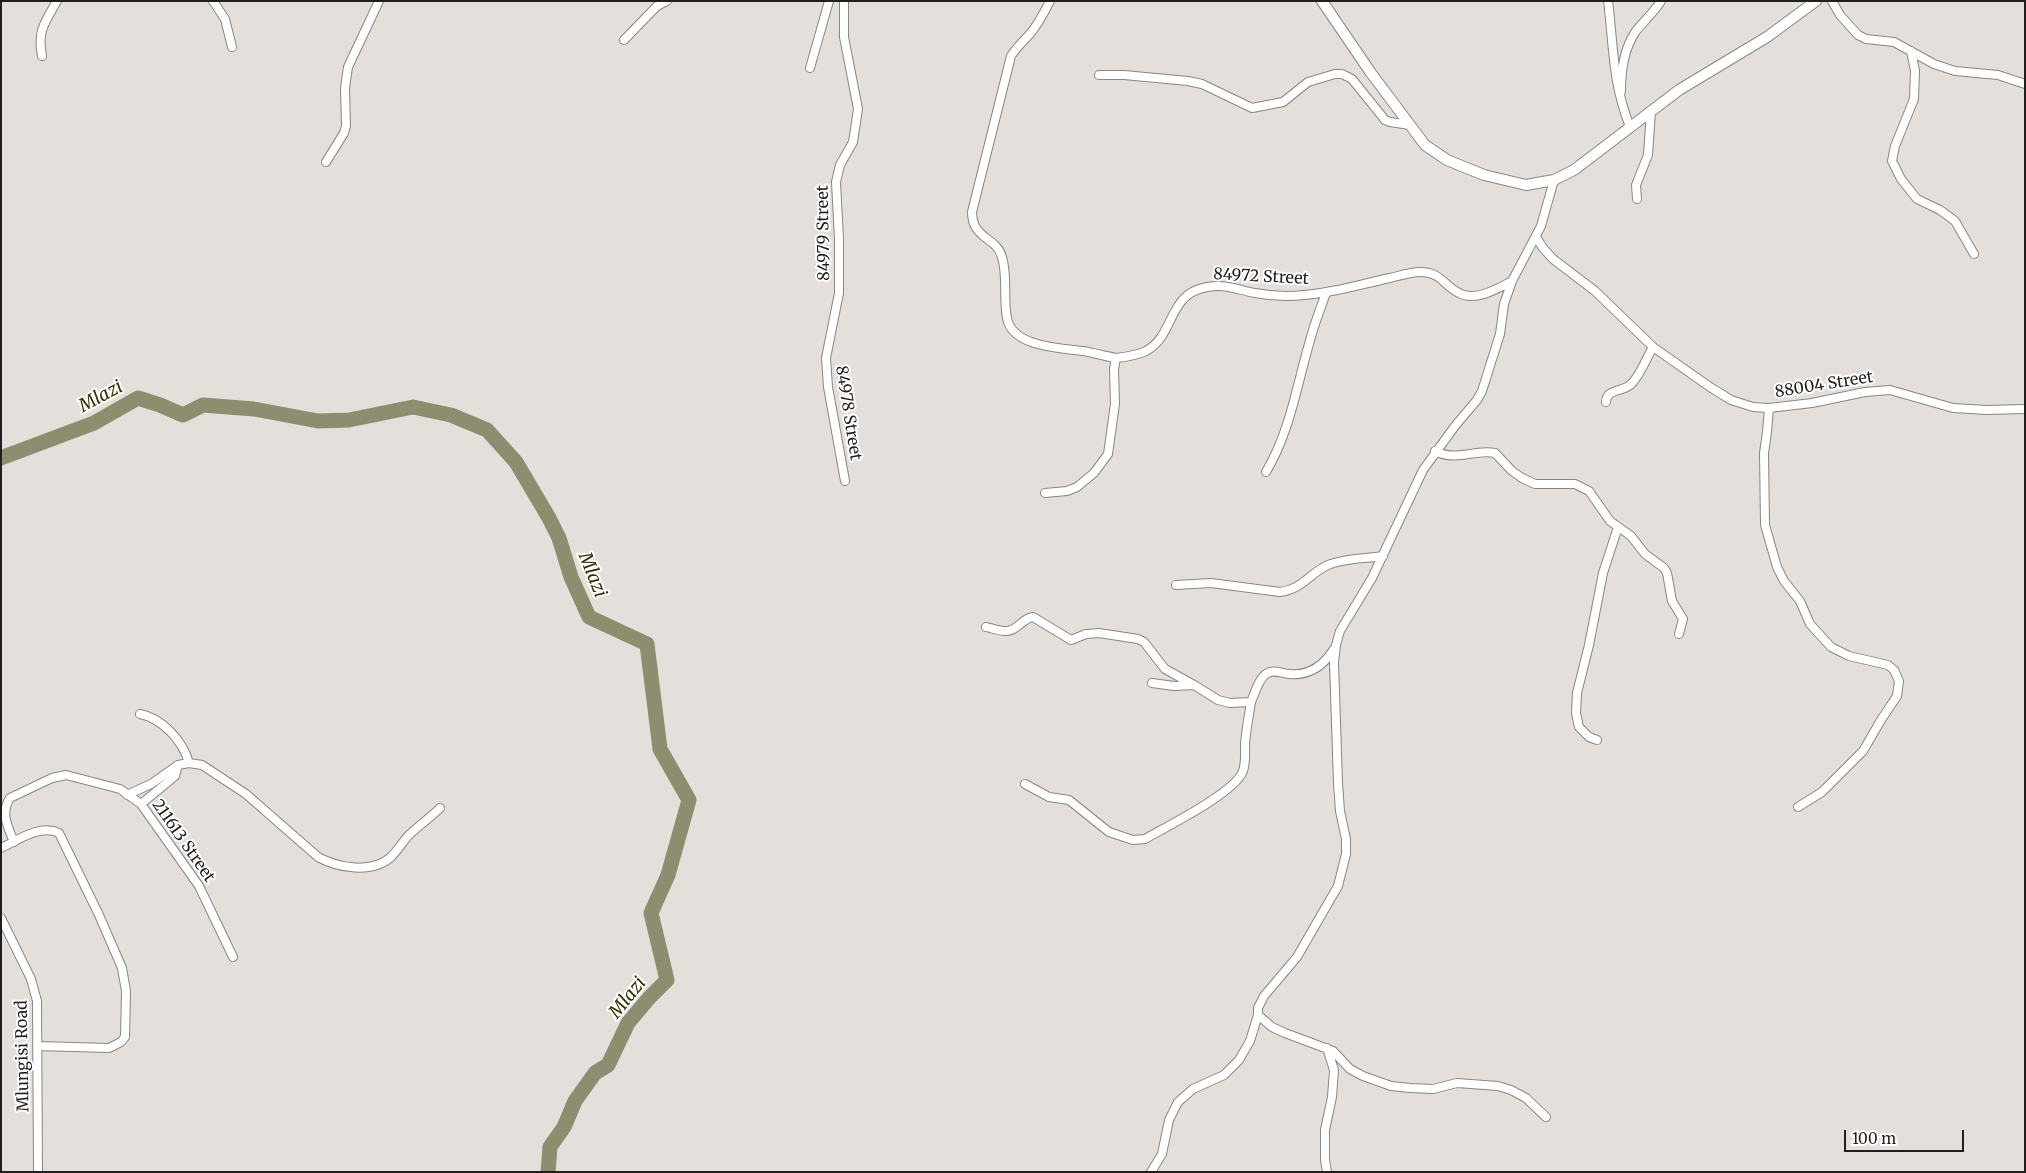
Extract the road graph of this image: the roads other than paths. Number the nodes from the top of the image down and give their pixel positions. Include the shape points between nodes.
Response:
1 (57, 1) edge
2 (213, 1) edge
3 (379, 1) edge
4 (667, 1) edge
5 (829, 1) edge
6 (844, 1) edge
7 (1050, 1) edge
8 (1322, 1) edge
9 (1608, 1) edge
10 (1661, 1) edge
11 (1816, 1) edge
12 (1832, 1) edge
13 (624, 40) dead end
14 (232, 47) dead end
15 (1911, 51) junction
16 (42, 56) dead end
17 (810, 68) dead end
18 (1099, 75) dead end
19 (2025, 84) edge
20 (1620, 103) junction
21 (1651, 111) junction
22 (1410, 125) junction
23 (1630, 127) junction
24 (326, 162) dead end
25 (1554, 180) junction
26 (1637, 199) dead end
27 (1536, 237) junction
28 (1974, 254) dead end
29 (1512, 281) junction
30 (1326, 293) junction
31 (833, 319) joint
32 (1653, 347) junction
33 (1116, 358) junction
34 (1606, 402) dead end
35 (1769, 408) junction
36 (2025, 409) edge
37 (1435, 451) junction
38 (1266, 472) dead end
39 (844, 481) dead end
40 (1045, 494) dead end
41 (1618, 527) junction
42 (1383, 556) junction
43 (1176, 585) dead end
44 (986, 627) dead end
45 (1679, 634) dead end
46 (1336, 645) junction
47 (1152, 683) dead end
48 (1194, 685) junction
49 (1251, 702) junction
50 (140, 714) dead end
51 (1597, 740) dead end
52 (189, 763) junction
53 (178, 765) junction
54 (1026, 784) dead end
55 (127, 795) junction
56 (141, 804) junction
57 (1798, 807) dead end
58 (440, 808) dead end
59 (14, 842) junction
60 (1, 848) edge
61 (1, 918) edge
62 (233, 957) dead end
63 (1258, 1015) junction
64 (37, 1046) junction
65 (1327, 1048) junction
66 (1546, 1116) dead end
67 (38, 1172) edge
68 (1151, 1172) edge
69 (1327, 1172) edge

1 - 16 street via 40,31
2 - 14 street via 225,19
3 - 24 street via 348,67 346,126
4 - 13 street via 656,6
5 - 17 street
6 - 31 street, 84979 Street via 844,36 858,109 853,142 840,165 836,182 839,293
7 - 33 street via 1030,35 1018,44 1011,56 972,212 974,226 997,246 1002,257 1007,318 1022,338 1050,347
8 - 22 street
9 - 20 street
10 - 20 street via 1627,48
11 - 21 street via 1767,37 1679,90
12 - 15 street via 1858,35 1894,42
15 - 19 street via 1948,68
15 - 28 street via 1915,72 1914,99 1892,161 1916,199 1955,221
18 - 22 street via 1202,84 1252,108 1283,102 1308,82 1342,74 1356,83 1385,120
20 - 23 street
21 - 23 street
21 - 26 street via 1648,155 1636,185
22 - 25 street via 1425,145 1447,160 1484,175 1526,185
23 - 25 street via 1574,170
25 - 27 street
27 - 29 street
27 - 32 street, 88004 Street via 1553,259 1595,291
29 - 30 street, 84972 Street via 1496,290 1466,296 1442,278 1419,272
29 - 37 street via 1482,391
30 - 33 street, 84972 Street via 1285,296 1217,286 1200,289 1178,303 1165,328 1146,350
30 - 38 street via 1310,338 1291,416
31 - 39 street, 84978 Street via 826,358
32 - 34 street via 1636,379 1630,386 1608,394
32 - 35 street, 88004 Street via 1731,400
33 - 40 street via 1115,404 1108,454 1094,473 1077,487
35 - 36 street, 88004 Street via 1890,390 1953,408
35 - 57 street via 1764,453 1764,525 1777,567 1800,601 1810,624 1831,648 1849,656 1888,665 1899,681 1897,696 1863,751 1822,792
37 - 41 street via 1453,457 1495,453 1512,471 1535,484 1582,486
37 - 42 street
41 - 45 street via 1632,536 1645,554 1667,573 1672,602 1683,619
41 - 51 street via 1603,573 1577,693 1579,727
42 - 43 street via 1326,566 1298,588 1287,592 1211,583
42 - 46 street via 1348,616
44 - 48 street via 1008,632 1033,616 1071,640 1093,633 1132,637 1144,642 1170,673
46 - 49 street via 1316,669 1290,674 1275,671 1265,675
46 - 63 street via 1338,783 1346,839 1343,868 1338,886 1311,934 1291,965 1264,996
47 - 48 street
48 - 49 street via 1224,702
49 - 54 street via 1242,774 1232,786 1213,799 1145,839 1133,840 1109,832 1070,800 1049,797
50 - 52 street via 161,724 184,749
52 - 53 street
52 - 58 street via 202,765 246,794 318,857 340,866 382,863
53 - 55 street via 151,784
53 - 56 street via 175,776
55 - 56 street, 211613 Street
55 - 59 street, 211613 Street via 120,789 84,778 66,774 52,778 10,798 5,804 3,816
56 - 62 street, 211613 Street via 199,886
59 - 60 street
59 - 64 street via 38,831 59,833 122,968 126,990 125,1037 115,1046
61 - 64 street, Mlungisi Road via 34,989 38,1016
63 - 65 street via 1286,1034
63 - 68 street via 1250,1041 1231,1070 1193,1089 1178,1102 1169,1120 1162,1154
64 - 67 street, Mlungisi Road
65 - 66 street via 1338,1054 1354,1072 1391,1086 1424,1089 1457,1083 1498,1086 1526,1098
65 - 69 street via 1334,1070 1326,1123

